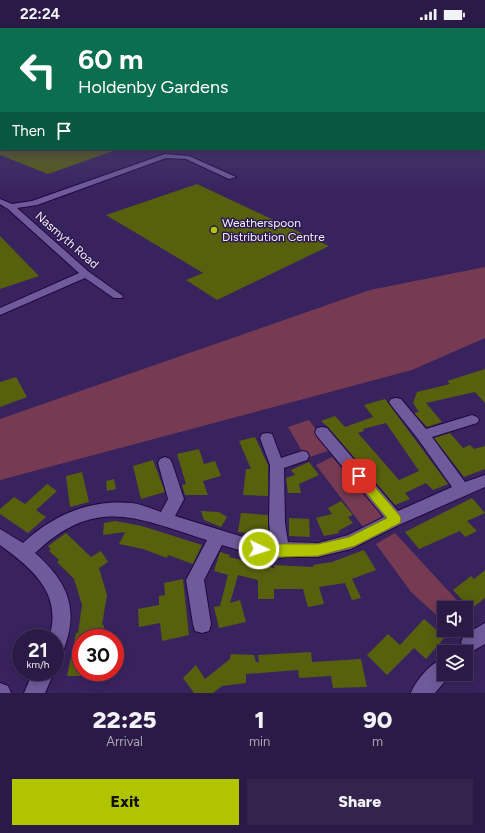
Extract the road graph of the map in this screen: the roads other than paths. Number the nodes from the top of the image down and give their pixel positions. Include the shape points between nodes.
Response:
1 (162, 150) edge
2 (169, 155) junction
3 (232, 177) dead end
4 (0, 201) edge
5 (11, 207) junction
6 (86, 274) junction
7 (118, 296) dead end
8 (0, 312) edge
9 (396, 402) dead end
10 (472, 420) dead end
11 (322, 432) dead end
12 (423, 435) junction
13 (267, 438) dead end
14 (302, 456) dead end
15 (165, 463) dead end
16 (277, 465) junction
17 (485, 481) edge
18 (462, 489) junction
19 (395, 519) junction
20 (165, 520) junction
21 (0, 536) edge
22 (217, 537) junction
23 (281, 551) junction
24 (23, 553) junction
25 (202, 624) dead end
26 (60, 629) edge
27 (437, 677) edge
28 (40, 681) edge
29 (427, 691) edge
30 (34, 693) edge

1 - 2 street
2 - 3 street via 187,158
2 - 5 street via 34,203
4 - 5 street, Nasmyth Road
5 - 6 street, Nasmyth Road
6 - 7 street, Nasmyth Road
6 - 8 street
9 - 12 street
10 - 12 street
11 - 19 street
12 - 18 street
13 - 16 street
14 - 16 street
15 - 20 street via 176,499
16 - 23 street via 277,523
17 - 18 street
18 - 19 street
19 - 23 street via 351,542 318,550
20 - 22 street
20 - 24 street via 133,510 115,509 81,514 65,520 43,534
21 - 24 street
22 - 23 street via 259,549
22 - 25 street via 195,580
24 - 26 street via 43,570 54,589 62,611
27 - 29 street
28 - 30 street

